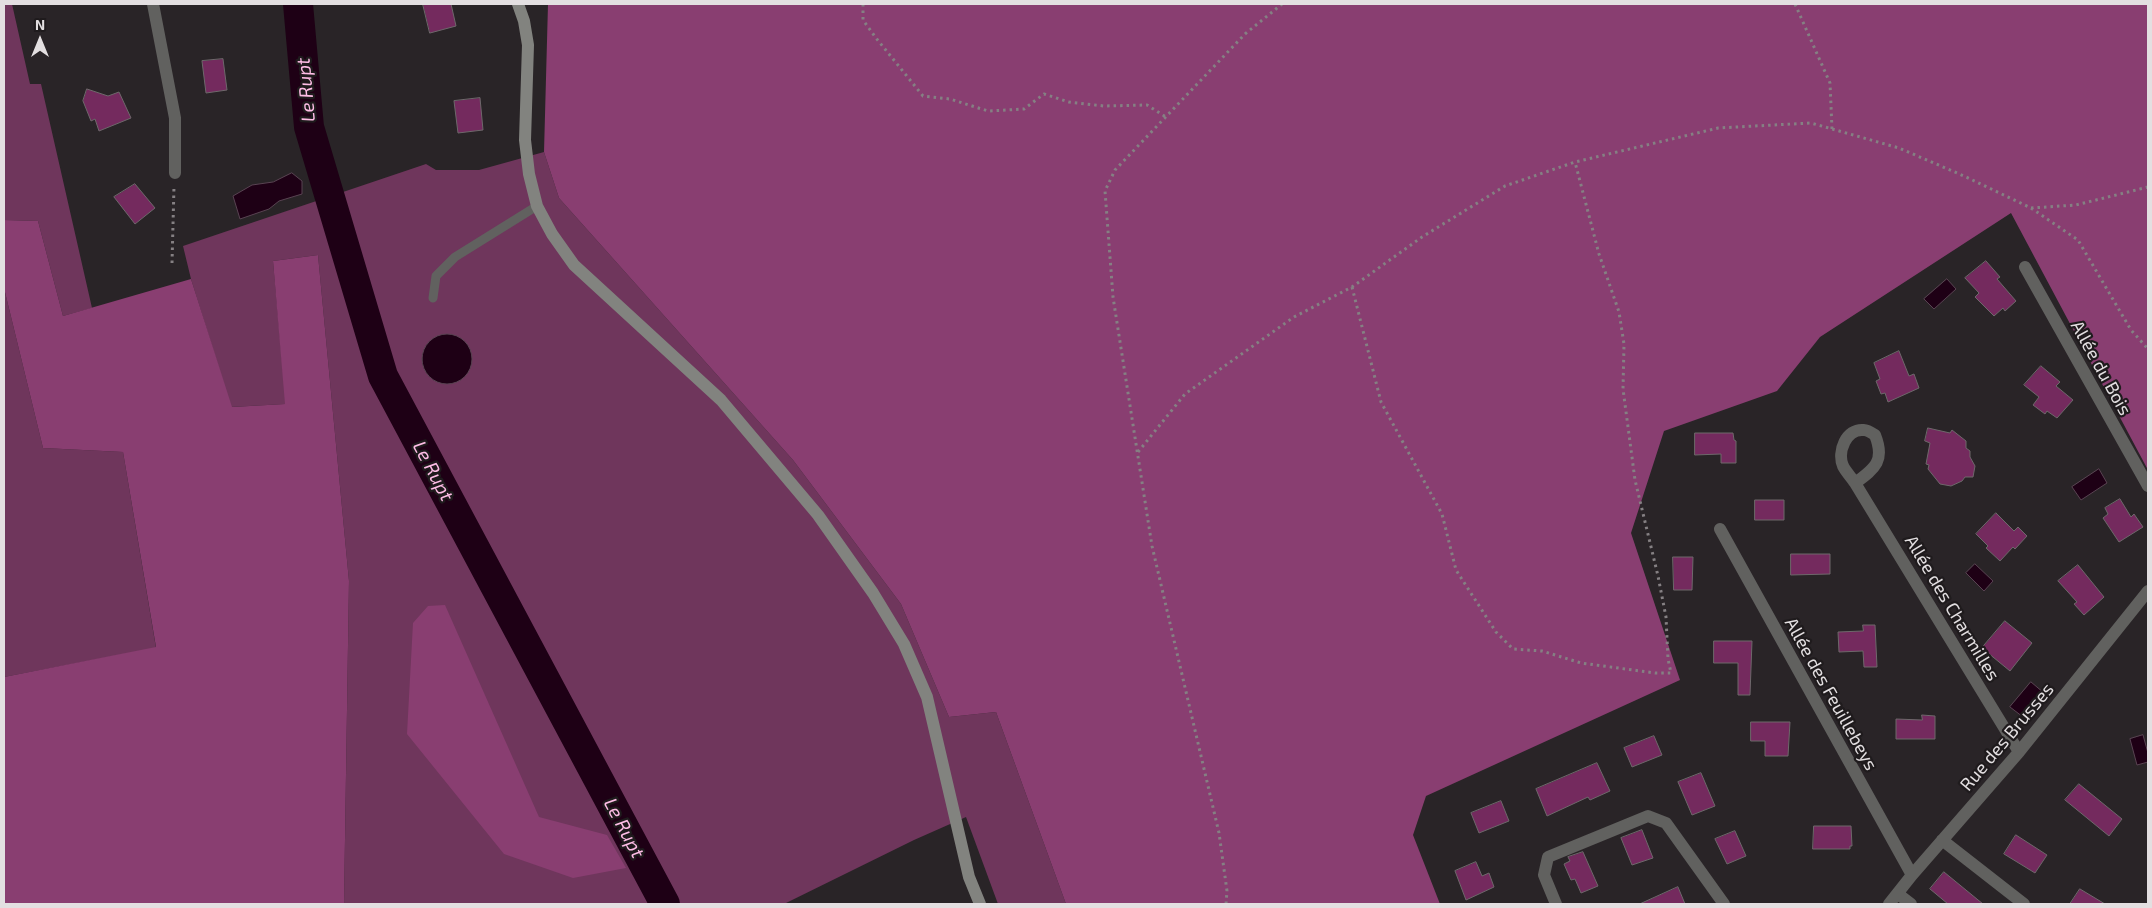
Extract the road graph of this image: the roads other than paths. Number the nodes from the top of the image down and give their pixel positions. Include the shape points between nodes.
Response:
1 (153, 4) edge
2 (518, 4) edge
3 (174, 173) road end
4 (537, 206) junction
5 (2025, 267) dead end
6 (433, 298) dead end
7 (1856, 483) dead end
8 (2148, 486) edge
9 (1720, 529) dead end
10 (2148, 591) edge
11 (2019, 752) junction
12 (1942, 840) junction
13 (1912, 875) junction
14 (1898, 894) junction
15 (980, 904) edge
16 (1556, 904) edge
17 (1724, 904) edge
18 (1889, 904) edge
19 (1911, 904) edge
20 (2024, 904) edge

1 - 3 street via 175,118
2 - 4 main road via 528,45 525,140
4 - 6 lane via 455,257 436,276
4 - 15 main road via 574,265 721,400 818,515 873,593 904,644 927,697 969,876
5 - 8 street, Allée du Bois
7 - 11 street, Allée des Charmilles
9 - 13 street, Allée des Feuillebeys
10 - 11 street, Rue des Brusses
11 - 12 street, Rue des Brusses
12 - 13 street, Rue des Brusses
12 - 20 street
13 - 14 street, Rue des Brusses
14 - 18 street, Rue des Brusses
14 - 19 street
16 - 17 street via 1544,875 1548,857 1648,816 1666,823

